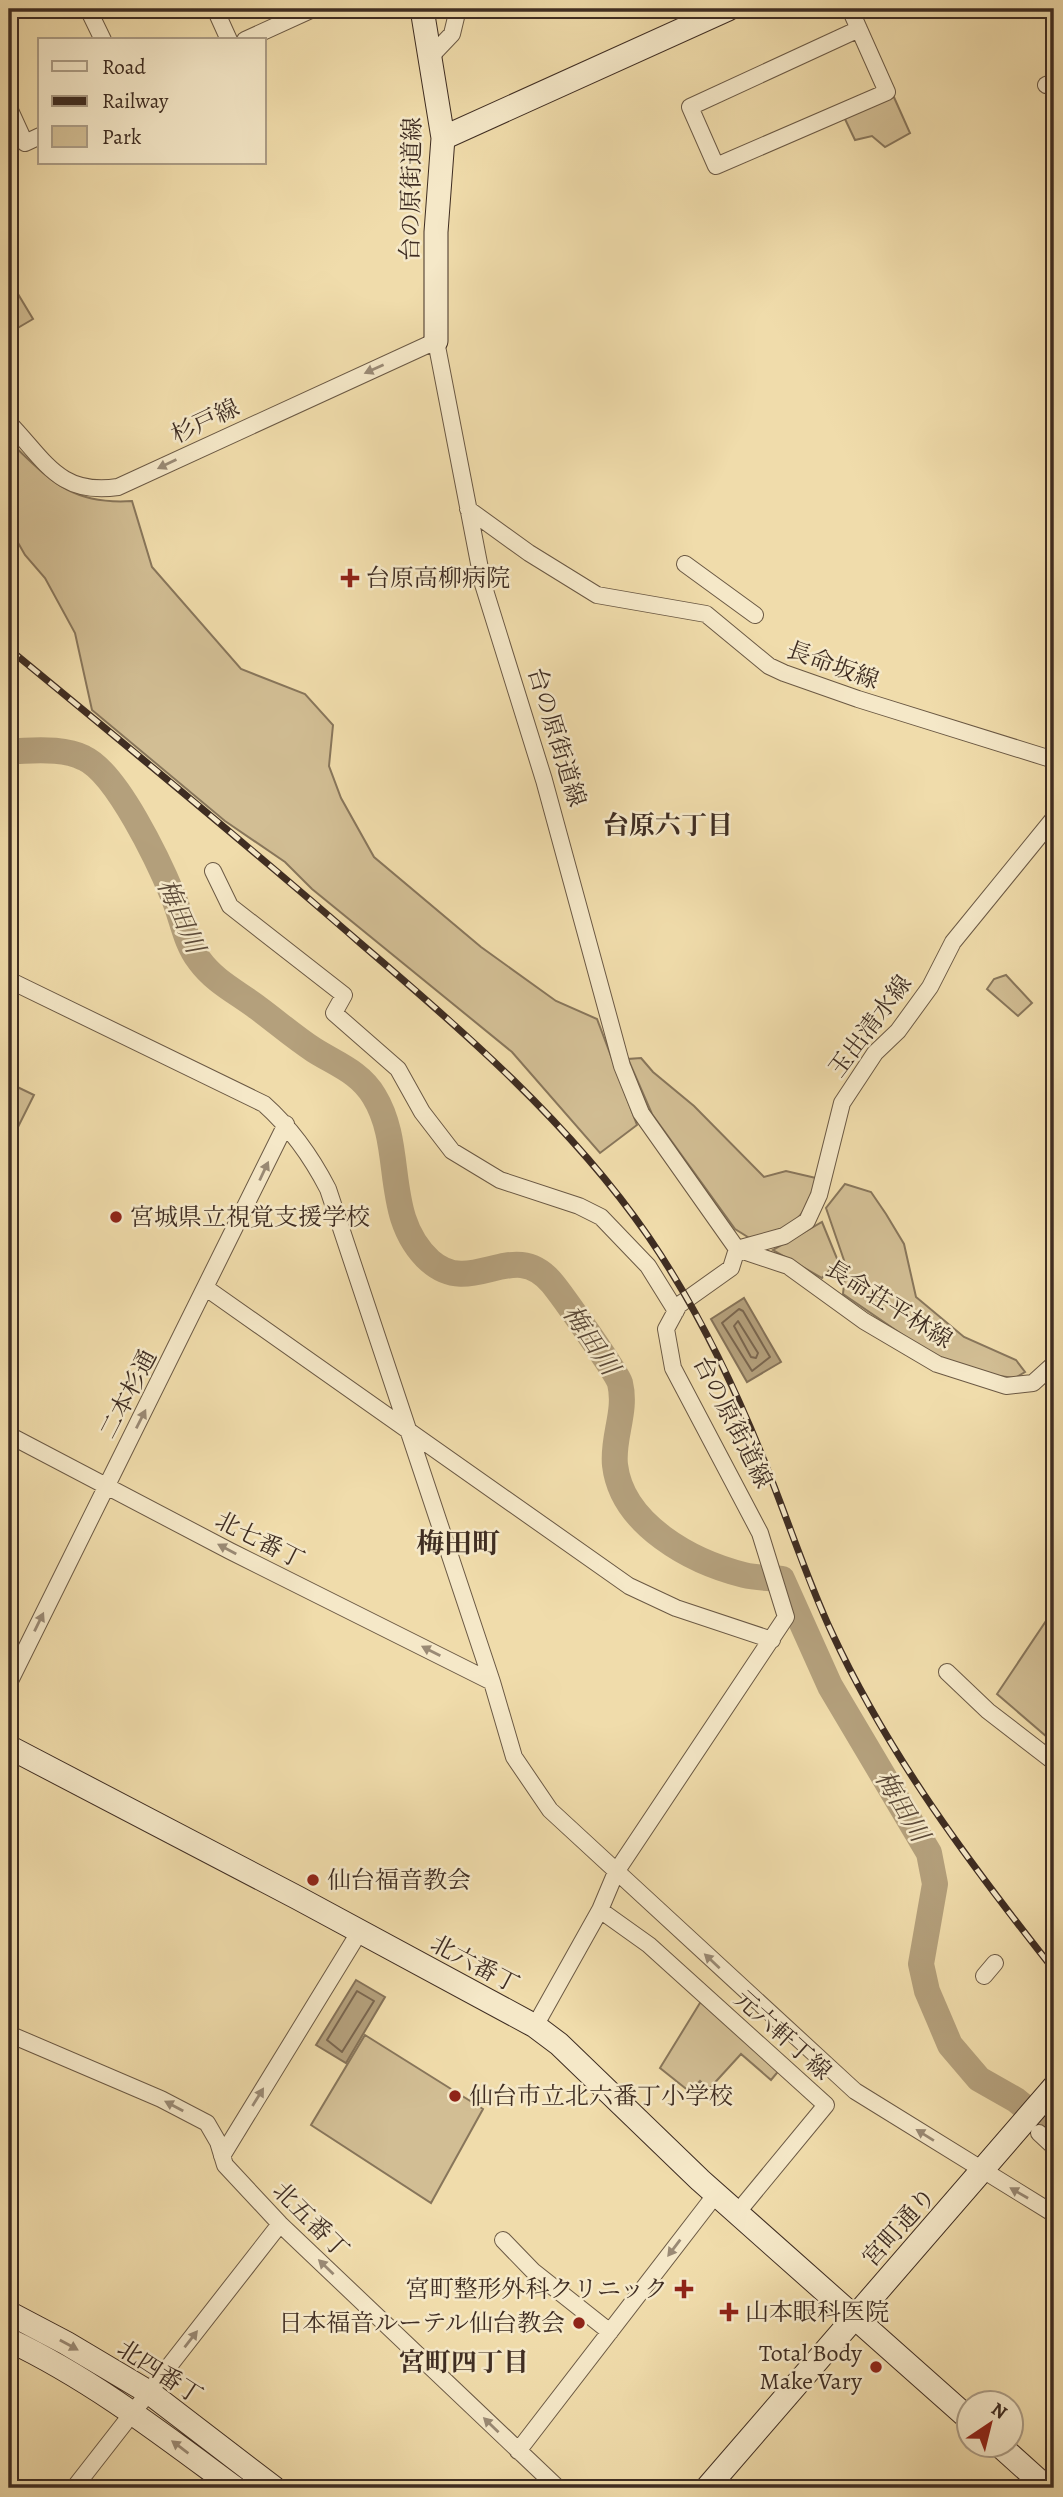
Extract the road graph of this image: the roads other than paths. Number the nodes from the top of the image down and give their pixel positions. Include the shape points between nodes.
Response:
1 (88, 9) edge
2 (215, 9) edge
3 (313, 9) edge
4 (422, 9) edge
5 (458, 9) edge
6 (728, 9) edge
7 (850, 9) edge
8 (859, 29) junction
9 (102, 38) edge
10 (228, 38) edge
11 (249, 38) edge
12 (432, 55) junction
13 (9, 108) edge
14 (38, 137) edge
15 (443, 138) junction
16 (436, 341) junction
17 (9, 423) edge
18 (468, 509) junction
19 (685, 564) dead end
20 (724, 592) junction
21 (706, 614) junction
22 (755, 615) dead end
23 (1054, 760) edge
24 (1054, 818) edge
25 (213, 871) dead end
26 (9, 980) edge
27 (286, 1124) junction
28 (737, 1249) junction
29 (206, 1288) junction
30 (676, 1311) junction
31 (1054, 1364) edge
32 (408, 1428) junction
33 (9, 1435) edge
34 (108, 1485) junction
35 (772, 1640) junction
36 (947, 1672) dead end
37 (492, 1682) junction
38 (9, 1684) edge
39 (9, 1747) edge
40 (1054, 1762) edge
41 (616, 1872) junction
42 (600, 1910) junction
43 (360, 1931) junction
44 (995, 1964) dead end
45 (984, 1976) dead end
46 (535, 2026) junction
47 (9, 2034) edge
48 (1051, 2093) edge
49 (1032, 2128) junction
50 (1054, 2147) edge
51 (222, 2156) junction
52 (983, 2172) junction
53 (716, 2194) junction
54 (737, 2213) junction
55 (1054, 2214) edge
56 (281, 2224) junction
57 (503, 2240) dead end
58 (9, 2314) edge
59 (854, 2316) junction
60 (610, 2332) junction
61 (9, 2340) edge
62 (150, 2393) junction
63 (954, 2405) edge
64 (133, 2413) junction
65 (519, 2451) junction
66 (1016, 2458) edge
67 (1048, 2482) edge
68 (74, 2488) edge
69 (234, 2488) edge
70 (274, 2488) edge
71 (558, 2488) edge
72 (707, 2488) edge

1 - 9 street
2 - 10 street
3 - 11 street
4 - 12 street, 台の原街道線
5 - 12 street via 453,34
6 - 15 street
7 - 8 street
8 - 8 street via 690,107 716,166 887,92
12 - 15 street, 台の原街道線
13 - 14 street via 25,143
15 - 16 street, 台の原街道線 via 436,232
16 -> 17 street, 杉戸線 via 118,487 98,490 62,479
16 - 18 street, 台の原街道線
18 - 21 street, 長命坂線 via 597,595
18 - 28 street, 台の原街道線 via 483,584 544,780 622,1066 640,1113
19 - 20 street
20 - 21 street
20 - 22 street
21 - 23 street, 長命坂線 via 784,673
24 - 28 street, 玉出清水線 via 953,942 930,987 842,1103 807,1221 785,1236
25 - 30 street via 230,906 344,995 334,1013 398,1069 422,1112 452,1151 500,1180 601,1217 648,1266
26 - 27 street via 264,1104
29 -> 27 street, 二本杉通
27 - 32 street via 328,1189
28 - 30 street via 731,1268
28 - 31 street, 長命荘平林線 via 788,1266 864,1321 947,1368 1006,1386 1033,1383
29 - 32 street
34 -> 29 street, 二本杉通
30 - 35 street, 台の原街道線 via 666,1329 673,1368 760,1533 777,1586 786,1617
32 - 35 street via 629,1586 676,1608
32 - 37 street
33 - 34 street, 北七番丁
37 -> 34 street, 北七番丁
38 -> 34 street, 二本杉通
35 - 41 street
36 - 40 street
37 - 41 street via 514,1757 550,1810
39 - 43 street, 北六番丁
41 - 42 street
52 -> 41 street via 855,2091
42 - 46 street
42 - 54 street, 元六軒丁線 via 649,1945 826,2105
43 - 46 street, 北六番丁
51 -> 43 street
44 - 45 street
46 - 53 street, 北六番丁
51 -> 47 street, 北五番丁 via 207,2123
48 - 49 street, 宮町通り
49 - 50 street
49 - 52 street, 宮町通り
51 - 56 street, 北五番丁 via 225,2165
55 -> 52 street
52 - 59 street, 宮町通り
53 - 54 street, 北六番丁
53 -> 60 street
54 - 59 street, 北六番丁
62 -> 56 street
65 -> 56 street, 北五番丁
57 - 60 street via 533,2271
58 -> 62 street, 北四番丁
59 - 63 street, 北六番丁
59 - 72 street, 宮町通り
60 - 65 street
61 - 64 street, 北四番丁
62 - 64 street
62 - 70 street, 北四番丁
64 - 68 street
69 -> 64 street, 北四番丁
65 - 71 street, 北五番丁
66 - 67 street

